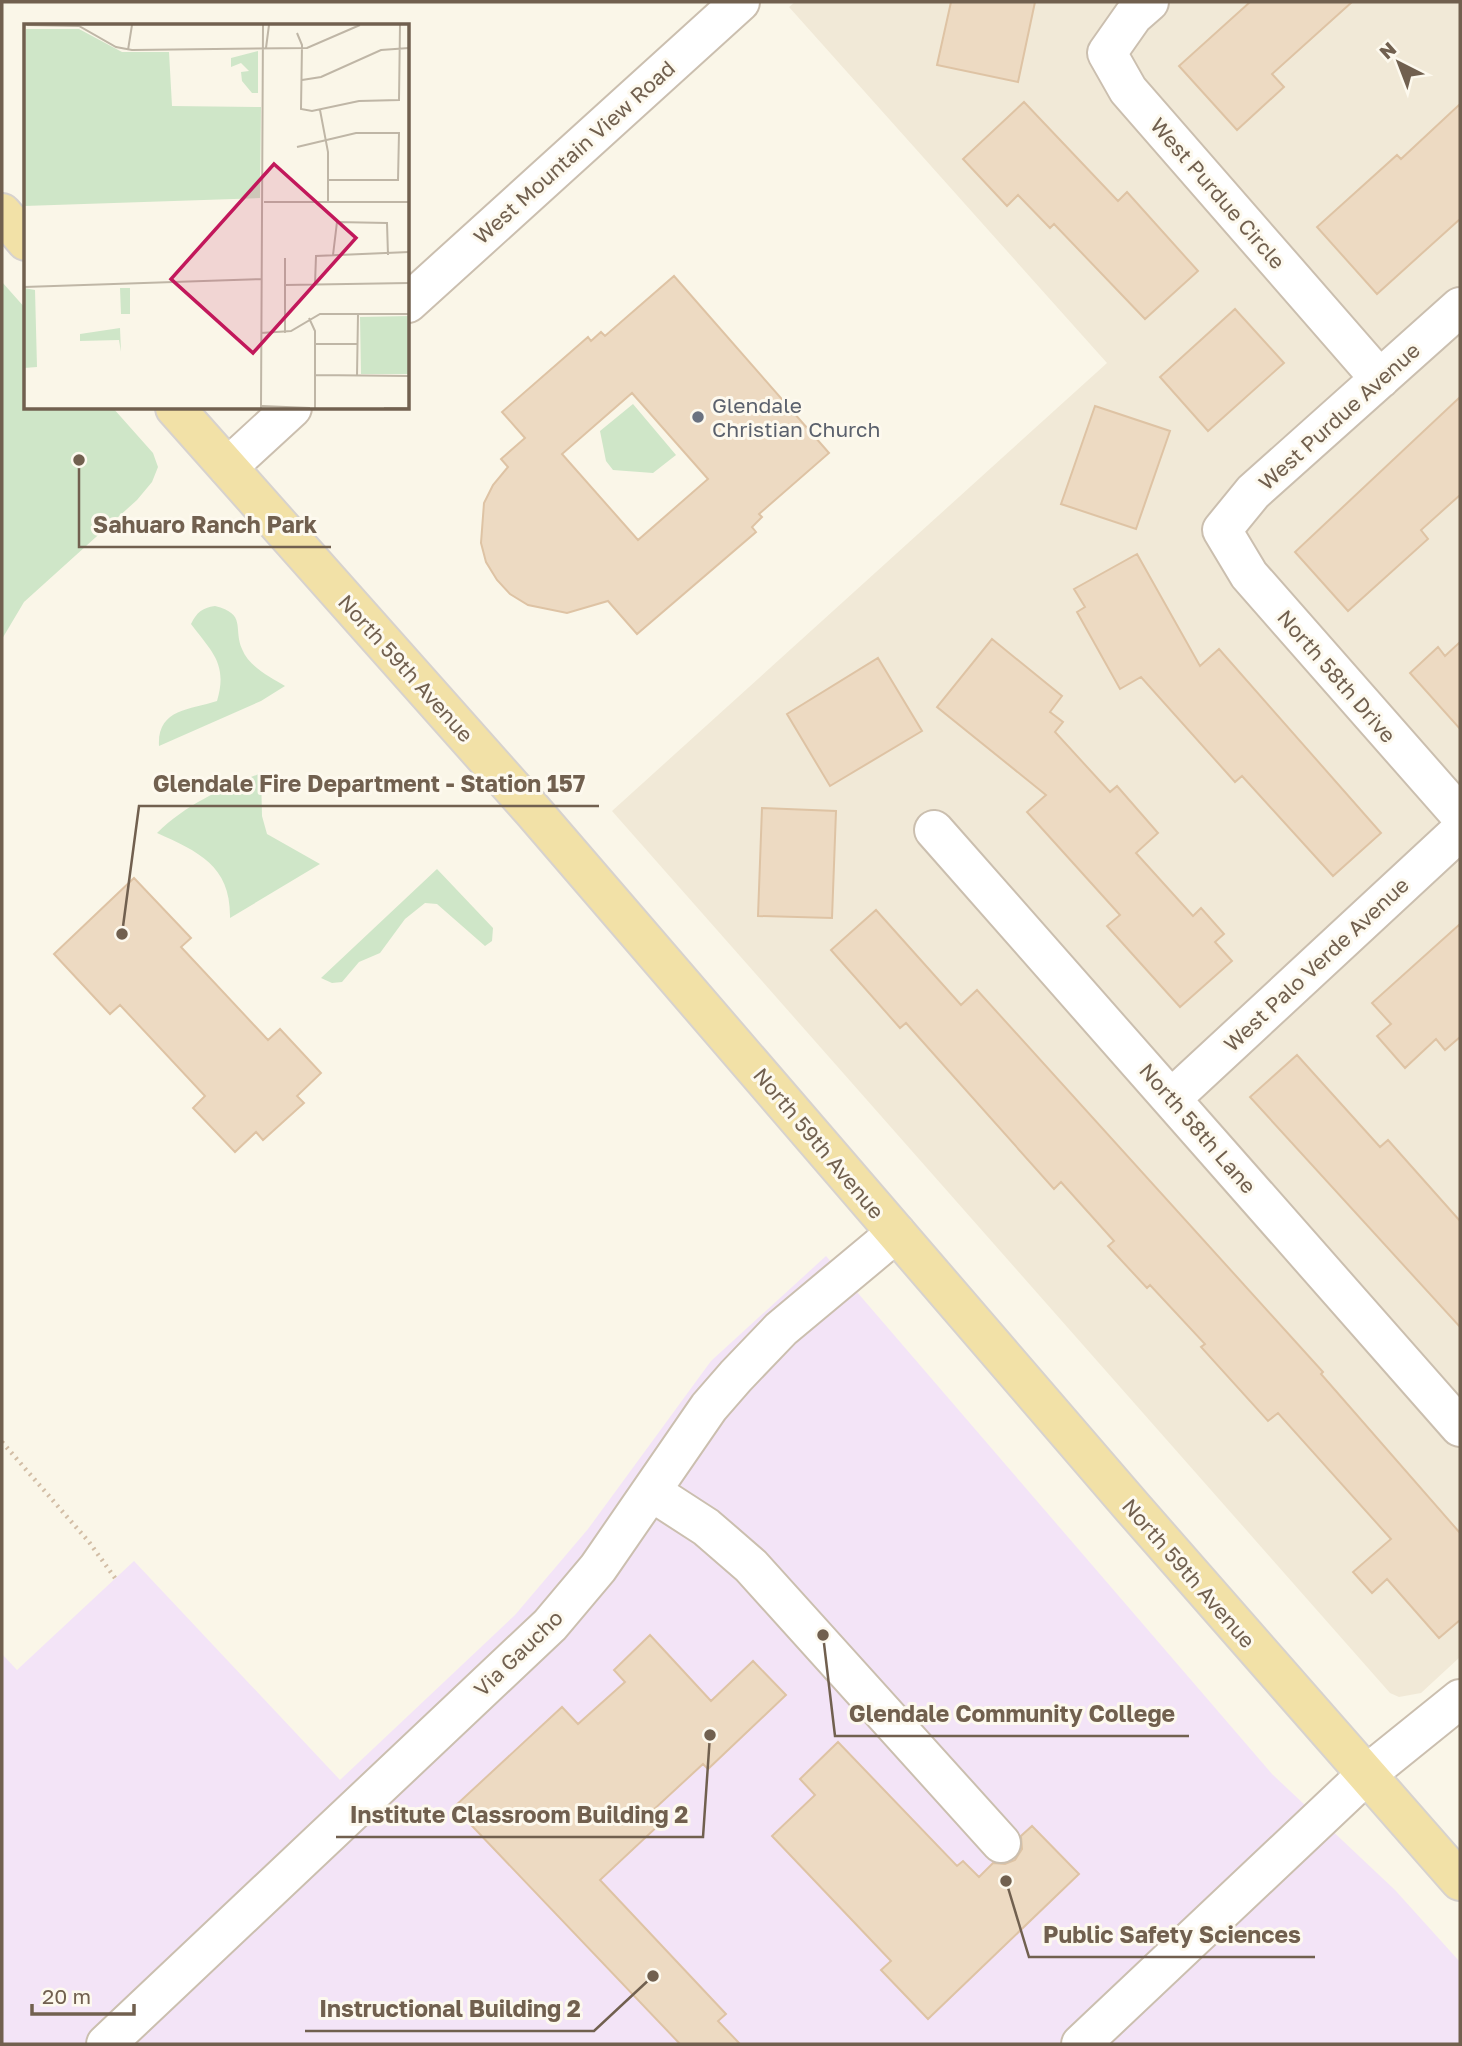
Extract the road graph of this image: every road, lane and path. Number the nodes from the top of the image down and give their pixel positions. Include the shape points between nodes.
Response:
1 (740, 2) edge
2 (1149, 2) edge
3 (2, 213) edge
4 (24, 239) edge
5 (410, 301) edge
6 (1460, 307) edge
7 (1380, 379) junction
8 (177, 410) edge
9 (290, 410) edge
10 (228, 467) junction
11 (1222, 530) joint
12 (1460, 815) edge
13 (934, 830) dead end
14 (1460, 831) edge
15 (1172, 1098) junction
16 (896, 1233) junction
17 (1460, 1427) edge
18 (2, 1442) edge
19 (652, 1492) junction
20 (115, 1578) dead end
21 (1460, 1699) edge
22 (1367, 1774) junction
23 (1001, 1843) dead end
24 (1460, 1881) edge
25 (106, 2044) edge
26 (1081, 2044) edge

1 - 5 street, West Mountain View Road
2 - 7 street, West Purdue Circle via 1107,53 1128,90
3 - 4 main road
6 - 7 street, West Purdue Avenue
7 - 11 street, West Purdue Avenue via 1253,492
8 - 10 main road, North 59th Avenue
9 - 10 street
10 - 16 main road, North 59th Avenue via 533,811
11 - 12 street, North 58th Drive via 1249,576
13 - 15 street, North 58th Lane
14 - 15 street, West Palo Verde Avenue
15 - 17 street, North 58th Lane
16 - 19 street, Via Gaucho via 781,1329 736,1376 709,1407
16 - 22 main road, North 59th Avenue
18 - 20 path
19 - 23 street via 706,1527 751,1566
19 - 25 street, Via Gaucho via 550,1625
21 - 22 street
22 - 24 main road, North 59th Avenue
22 - 26 street

